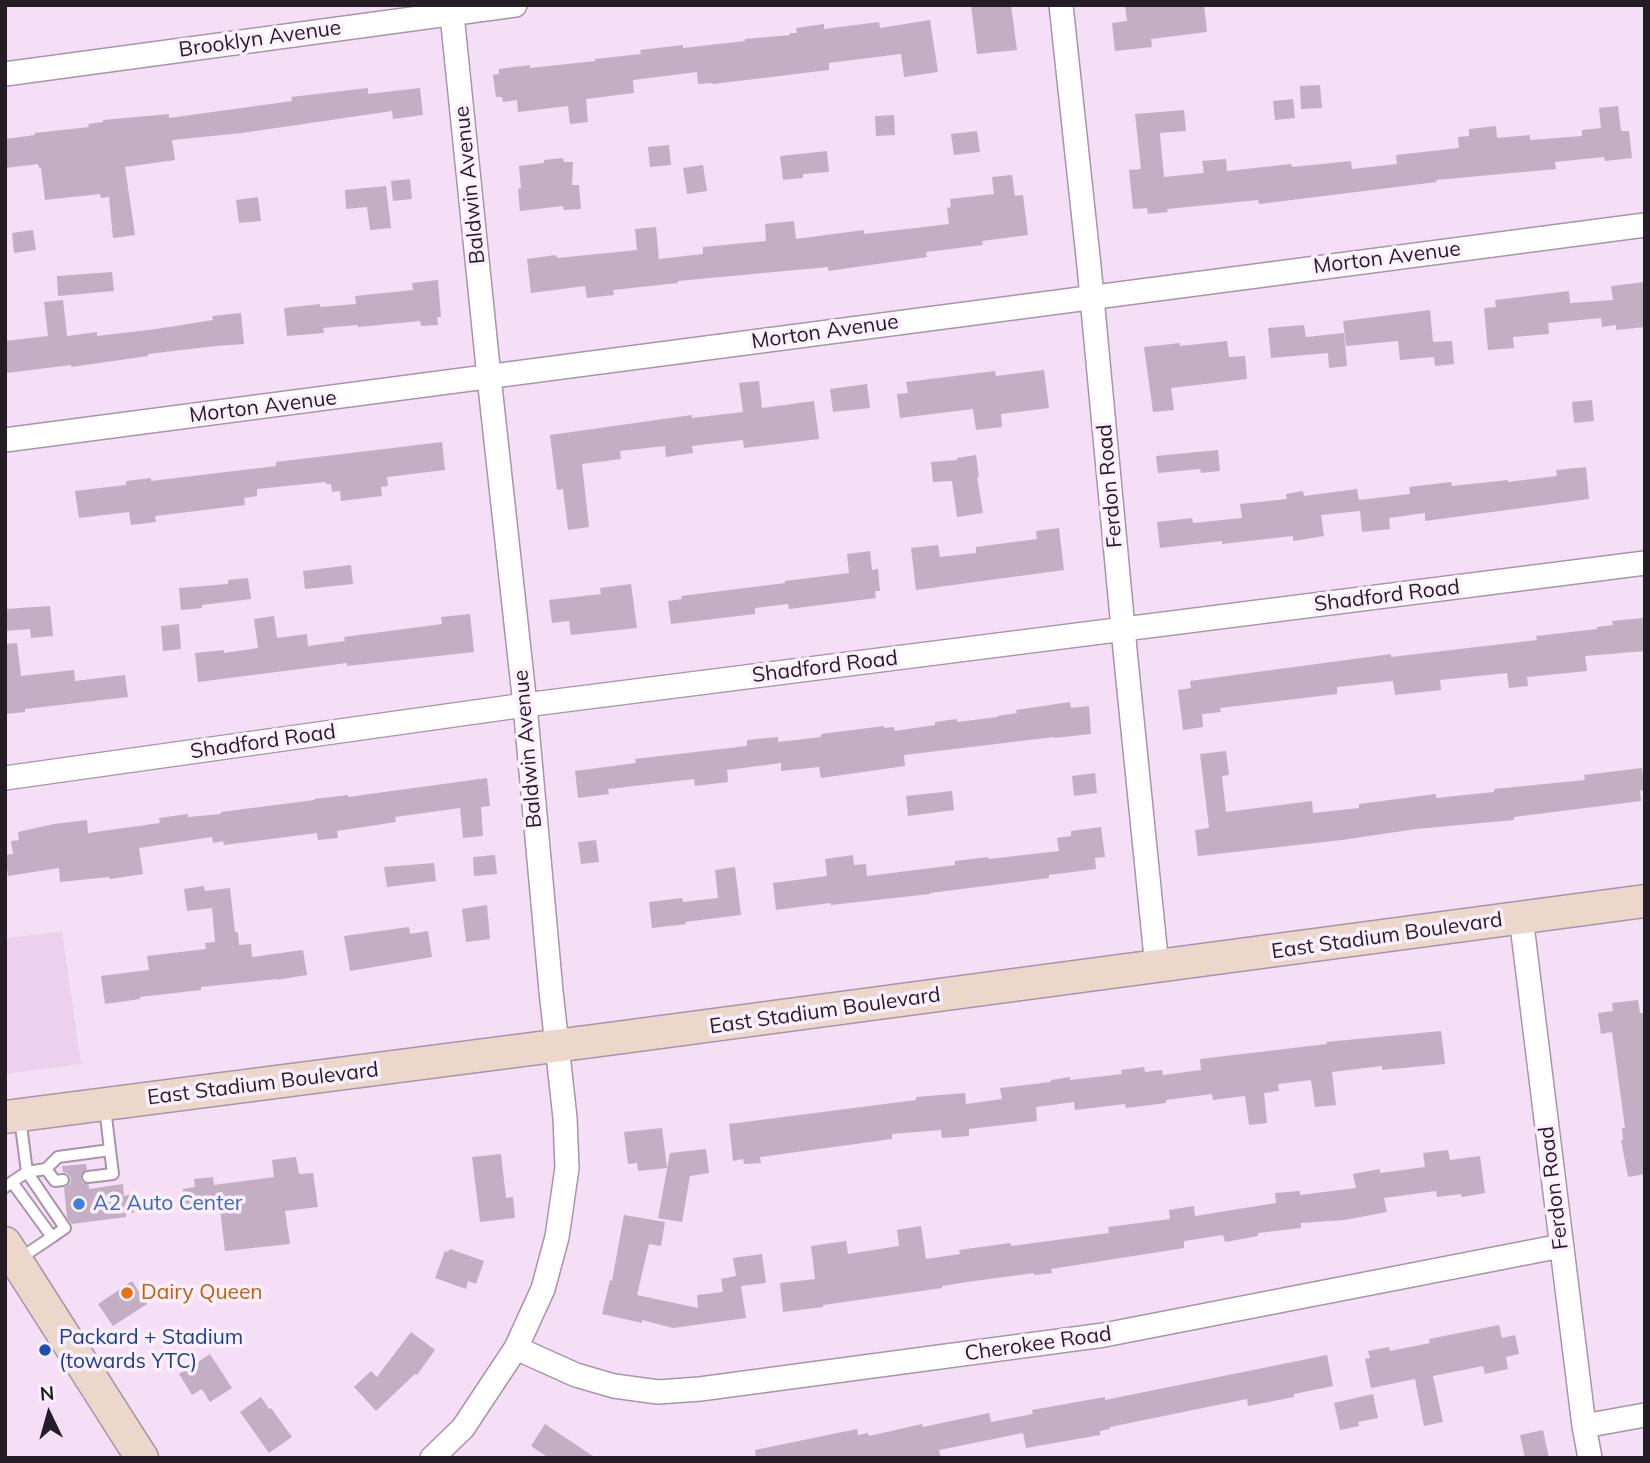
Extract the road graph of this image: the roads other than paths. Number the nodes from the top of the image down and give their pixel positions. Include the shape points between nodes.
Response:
1 (515, 5) edge
2 (1061, 5) edge
3 (451, 9) edge
4 (5, 74) edge
5 (1645, 225) edge
6 (1091, 296) junction
7 (489, 377) junction
8 (5, 440) edge
9 (1645, 563) edge
10 (1123, 630) junction
11 (525, 705) junction
12 (5, 778) edge
13 (1645, 901) edge
14 (1521, 917) junction
15 (1157, 967) junction
16 (558, 1046) junction
17 (105, 1104) junction
18 (13, 1116) edge
19 (110, 1150) junction
20 (46, 1169) junction
21 (27, 1172) junction
22 (88, 1177) dead end
23 (64, 1180) dead end
24 (9, 1185) edge
25 (52, 1237) junction
26 (1561, 1246) junction
27 (11, 1252) edge
28 (516, 1348) junction
29 (1645, 1415) edge
30 (1584, 1426) junction
31 (142, 1457) edge
32 (136, 1458) edge
33 (432, 1458) edge
34 (1590, 1458) edge

1 - 3 street, Brooklyn Avenue
2 - 6 street, Ferdon Road
3 - 4 street, Brooklyn Avenue
3 - 7 street, Baldwin Avenue
5 - 6 street, Morton Avenue
6 - 7 street, Morton Avenue
6 - 10 street, Ferdon Road
7 - 8 street, Morton Avenue
7 - 11 street, Baldwin Avenue
9 - 10 street, Shadford Road
10 - 11 street, Shadford Road
10 - 15 street, Ferdon Road
11 - 12 street, Shadford Road
11 - 16 street, Baldwin Avenue
13 - 14 main road, East Stadium Boulevard
14 - 15 main road, East Stadium Boulevard
14 - 26 street, Ferdon Road
15 - 16 main road, East Stadium Boulevard
16 - 17 main road, East Stadium Boulevard
16 - 28 street, Baldwin Avenue via 567,1168 557,1237 543,1289
17 - 18 main road, East Stadium Boulevard
17 - 19 lane
18 - 21 lane
19 - 20 lane via 58,1157
19 - 22 lane via 113,1174
20 - 21 lane
20 - 23 lane via 55,1181
21 - 24 lane
21 - 25 lane via 65,1228
24 - 25 lane
25 - 27 lane
26 - 28 street, Cherokee Road via 1104,1335 700,1390 658,1392 614,1386
26 - 30 street, Ferdon Road
27 - 31 main road
28 - 33 street, Baldwin Avenue via 463,1429
29 - 30 street
30 - 34 street, Ferdon Road
31 - 32 street

